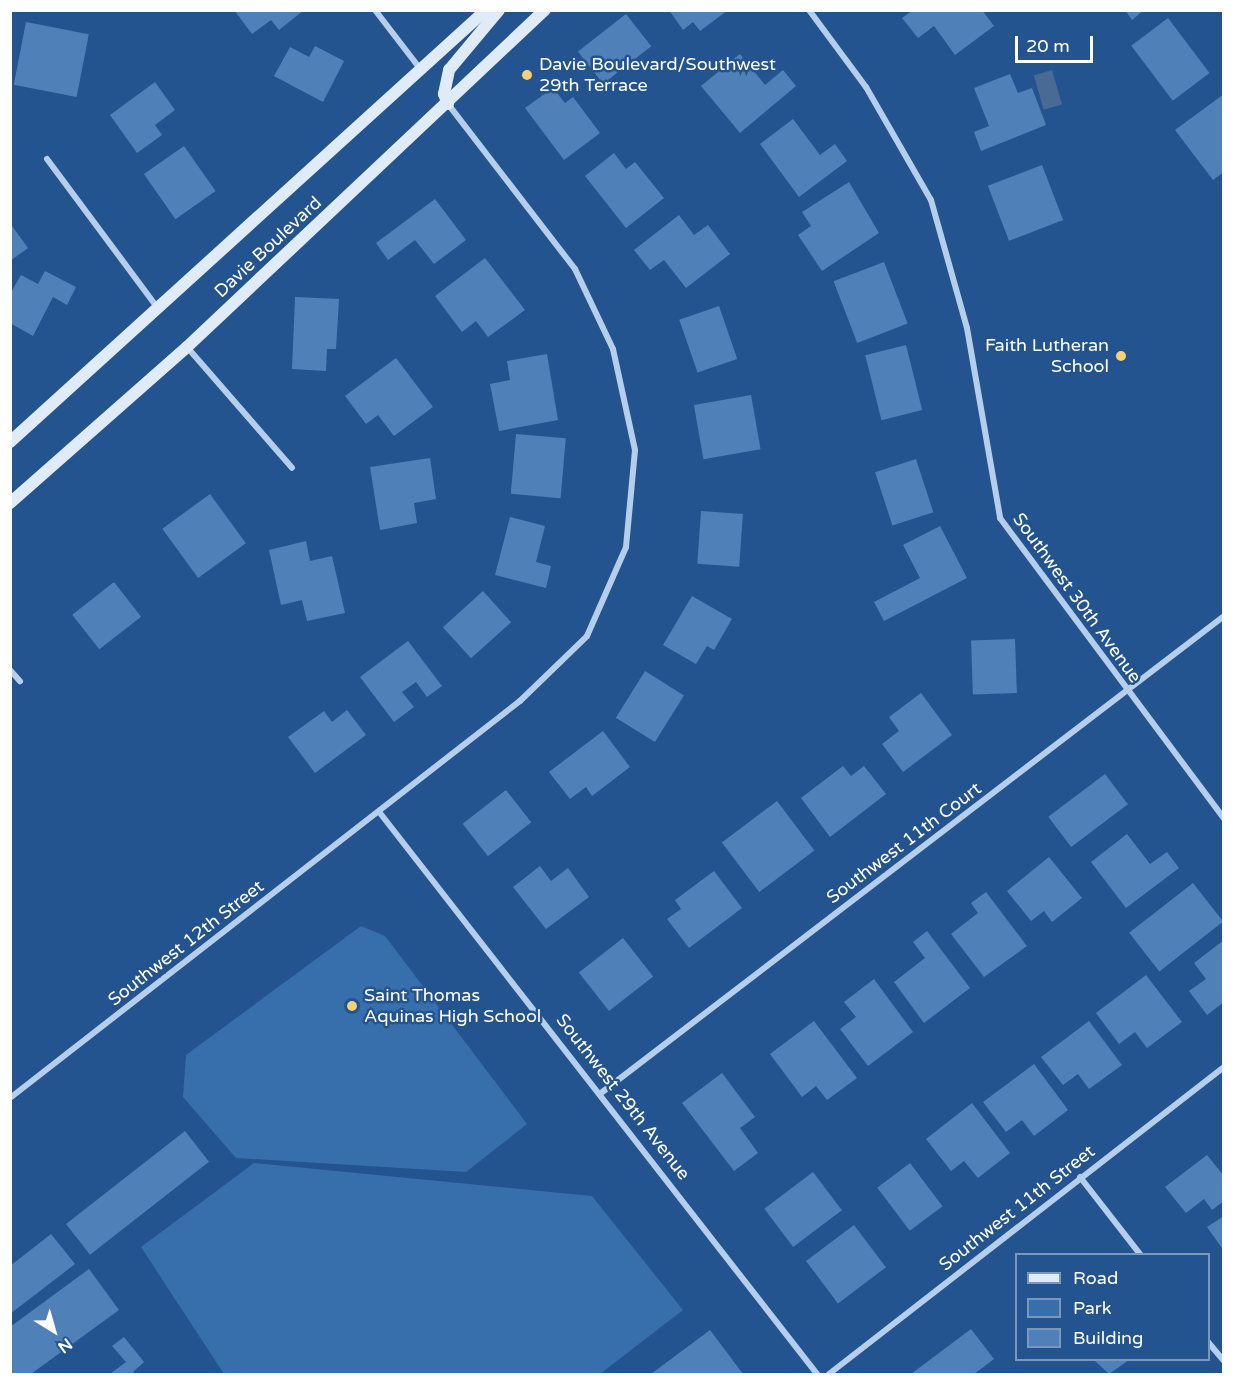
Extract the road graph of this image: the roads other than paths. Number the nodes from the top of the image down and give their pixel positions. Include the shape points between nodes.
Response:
1 (375, 10) edge
2 (486, 10) edge
3 (499, 10) edge
4 (545, 10) edge
5 (809, 10) edge
6 (421, 70) junction
7 (448, 104) junction
8 (47, 159) dead end
9 (157, 307) junction
10 (187, 347) junction
11 (10, 442) edge
12 (292, 468) dead end
13 (10, 503) edge
14 (1224, 616) edge
15 (10, 670) edge
16 (20, 681) dead end
17 (1126, 693) junction
18 (380, 813) junction
19 (1224, 819) edge
20 (1224, 1066) edge
21 (601, 1093) junction
22 (10, 1098) edge
23 (1080, 1177) junction
24 (1139, 1253) edge
25 (1210, 1343) edge
26 (1224, 1361) edge
27 (817, 1374) edge
28 (829, 1374) edge

1 - 6 street
2 - 6 main road, Davie Boulevard
3 - 7 main road via 449,70 444,94
4 - 7 main road, Davie Boulevard
5 - 17 street, Southwest 30th Avenue via 866,87 931,201 968,328 1000,518
6 - 9 main road, Davie Boulevard
7 - 10 main road, Davie Boulevard
7 - 18 street, Southwest 12th Street via 575,269 613,349 635,450 626,547 587,636 520,701
8 - 9 street
9 - 11 main road, Davie Boulevard
10 - 12 street
10 - 13 main road, Davie Boulevard
14 - 17 street, Southwest 11th Court
15 - 16 street
17 - 19 street, Southwest 30th Avenue
17 - 21 street, Southwest 11th Court
18 - 21 street, Southwest 29th Avenue
18 - 22 street, Southwest 12th Street
20 - 23 street, Southwest 11th Street
21 - 27 street, Southwest 29th Avenue
23 - 24 street
23 - 28 street, Southwest 11th Street
25 - 26 street

